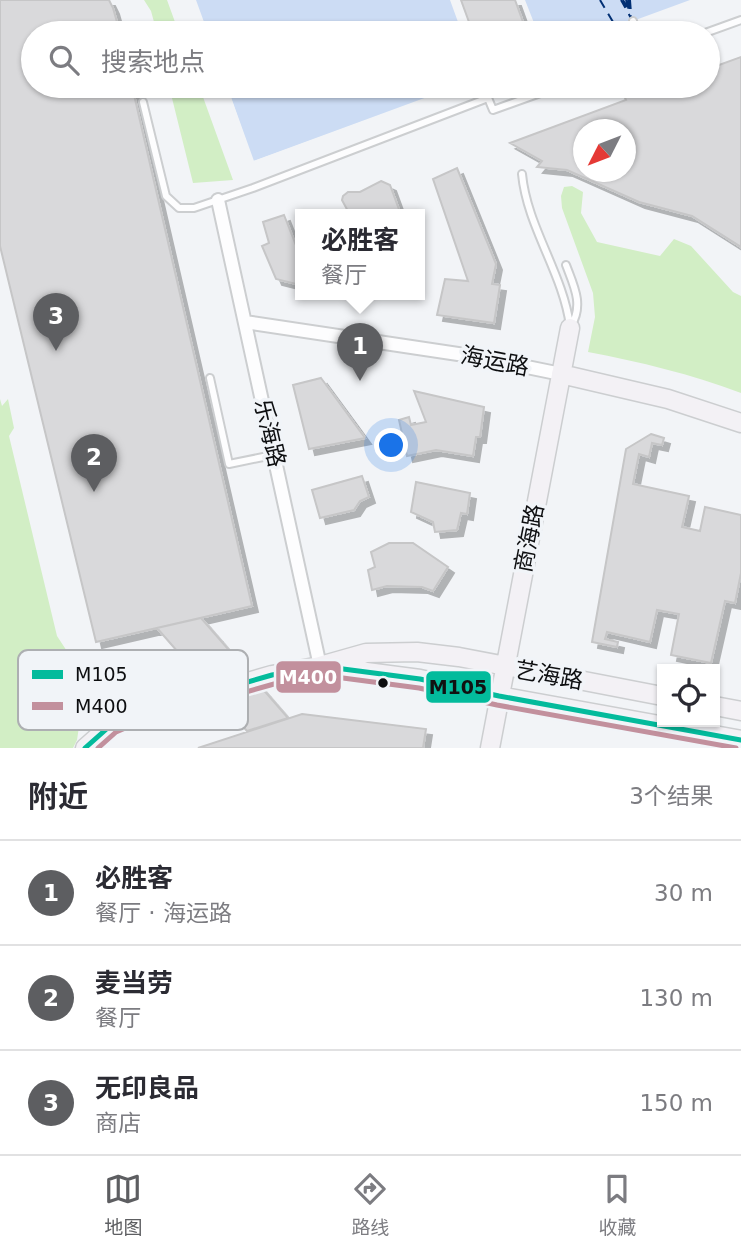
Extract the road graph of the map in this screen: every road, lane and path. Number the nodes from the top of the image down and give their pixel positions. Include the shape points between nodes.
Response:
1 (741, 20) edge
2 (720, 28) edge
3 (488, 98) edge
4 (488, 98) edge
5 (526, 98) edge
6 (144, 102) dead end
7 (522, 174) dead end
8 (218, 201) junction
9 (566, 265) dead end
10 (245, 322) junction
11 (570, 328) junction
12 (561, 373) junction
13 (210, 378) dead end
14 (741, 423) edge
15 (275, 454) junction
16 (320, 666) junction
17 (504, 667) junction
18 (248, 682) edge
19 (657, 695) edge
20 (499, 696) junction
21 (720, 707) edge
22 (741, 711) edge
23 (104, 730) edge
24 (741, 740) edge
25 (85, 748) edge
26 (489, 748) edge

1 - 2 lane
3 - 8 lane
4 - 5 lane via 492,110
6 - 8 lane via 166,196 186,209
7 - 11 lane via 567,306
8 - 10 street, 乐海路
9 - 11 lane via 578,303
10 - 12 street, 海运路
10 - 15 street, 乐海路
11 - 12 street, 商海路
12 - 14 street, 海运路 via 668,399
12 - 17 street, 商海路
13 - 15 lane via 229,464
15 - 16 street, 乐海路
16 - 17 street, 艺海路 via 386,651 459,657
16 - 18 street
16 - 20 street, 艺海路 via 391,674
17 - 19 street, 艺海路
17 - 20 street, 商海路
20 - 24 street, 艺海路
20 - 26 street, 商海路
21 - 22 street
23 - 25 street

